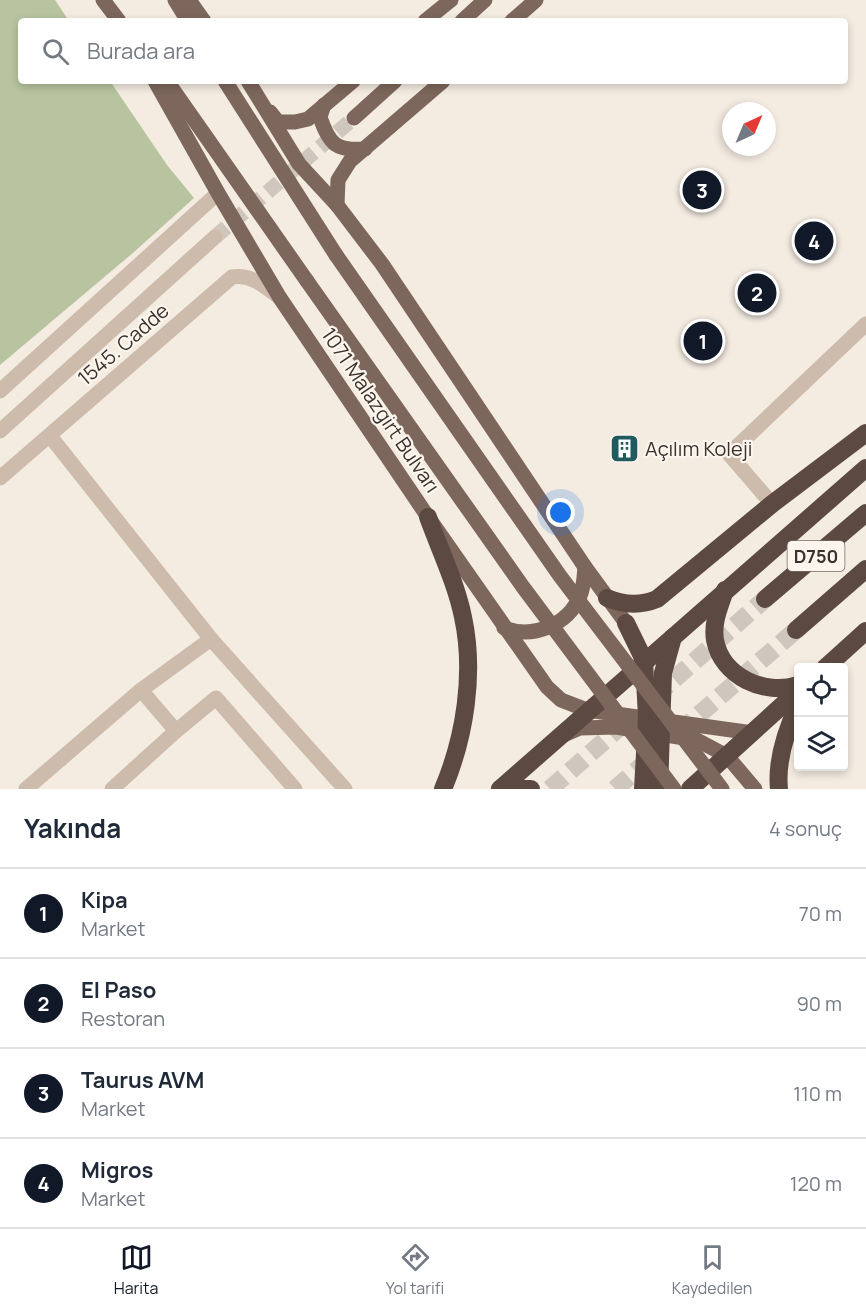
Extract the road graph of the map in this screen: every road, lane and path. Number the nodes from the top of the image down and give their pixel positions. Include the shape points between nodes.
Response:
1 (103, 0) edge
2 (175, 0) edge
3 (189, 0) edge
4 (451, 0) edge
5 (486, 0) edge
6 (536, 0) edge
7 (117, 18) edge
8 (186, 18) edge
9 (202, 18) edge
10 (429, 18) edge
11 (465, 18) edge
12 (515, 18) edge
13 (156, 84) edge
14 (169, 84) edge
15 (227, 84) edge
16 (250, 84) edge
17 (349, 84) edge
18 (392, 84) edge
19 (440, 84) edge
20 (260, 98) junction
21 (324, 105) junction
22 (354, 118) tunnel mouth
23 (365, 149) junction
24 (218, 193) junction
25 (337, 205) junction
26 (215, 237) tunnel mouth
27 (280, 298) junction
28 (866, 324) edge
29 (0, 391) edge
30 (0, 430) edge
31 (866, 433) edge
32 (50, 436) junction
33 (866, 468) edge
34 (0, 478) edge
35 (772, 504) junction
36 (866, 513) edge
37 (428, 517) junction
38 (585, 567) junction
39 (866, 569) edge
40 (726, 589) junction
41 (607, 598) junction
42 (765, 599) tunnel mouth
43 (626, 623) joint
44 (504, 628) junction
45 (796, 630) tunnel mouth
46 (866, 632) edge
47 (674, 635) junction
48 (211, 639) junction
49 (644, 660) junction
50 (831, 663) edge
51 (794, 686) edge
52 (141, 690) junction
53 (794, 695) edge
54 (587, 710) junction
55 (794, 715) edge
56 (654, 726) junction
57 (176, 731) junction
58 (753, 733) junction
59 (547, 745) junction
60 (727, 756) junction
61 (26, 789) edge
62 (112, 789) edge
63 (296, 789) edge
64 (345, 789) edge
65 (443, 789) edge
66 (500, 789) edge
67 (531, 789) edge
68 (643, 789) edge
69 (659, 789) edge
70 (674, 789) edge
71 (690, 789) edge
72 (722, 789) edge
73 (755, 789) edge
74 (778, 789) edge

1 - 7 main road
2 - 8 main road
3 - 9 main road
4 - 10 main road
5 - 11 main road
6 - 12 main road
13 - 24 main road, 1071 Malazgirt Bulvarı
14 - 70 main road, 1071 Malazgirt Bulvarı, bridge via 523,587
15 - 72 main road, bridge via 336,255 560,576
16 - 20 main road
17 - 21 main road
18 - 22 main road
19 - 23 main road
20 - 21 main road via 278,122 308,118
20 - 25 main road via 299,164
21 - 23 main road via 320,117 330,139 341,148
23 - 25 main road via 350,161 338,180
24 - 27 main road, 1071 Malazgirt Bulvarı
24 - 29 street
25 - 38 main road via 382,264
26 - 30 street, 1545. Cadde
27 - 32 street, 1545. Cadde via 256,280 232,277
27 - 37 main road, 1071 Malazgirt Bulvarı
28 - 35 street via 729,454
31 - 35 highway
32 - 34 street, 1545. Cadde
32 - 48 street
33 - 40 highway
35 - 41 highway via 657,599 634,604
36 - 42 highway, D750
37 - 44 main road, 1071 Malazgirt Bulvarı
37 - 65 highway via 455,588 466,635 463,719
38 - 41 main road
38 - 44 main road via 580,597 565,616 535,632
39 - 45 highway, D750
40 - 47 highway
40 - 51 highway via 716,616 715,640 730,668 747,681 764,687
41 - 43 main road
43 - 49 highway
44 - 54 main road, 1071 Malazgirt Bulvarı via 547,687 561,700
46 - 50 highway
47 - 49 highway
47 - 56 highway via 666,655
48 - 52 street
48 - 64 street
49 - 54 highway
49 - 56 highway
52 - 57 street
52 - 61 street
53 - 58 highway
54 - 56 main road, 1071 Malazgirt Bulvarı
54 - 59 highway
55 - 74 highway via 784,739
56 - 58 main road, 1071 Malazgirt Bulvarı
56 - 59 main road, 1071 Malazgirt Bulvarı via 580,728
56 - 60 main road, 1071 Malazgirt Bulvarı via 697,740
56 - 68 highway
56 - 69 highway
57 - 62 street
57 - 63 street via 216,698
58 - 60 highway
59 - 66 highway
60 - 71 highway
60 - 73 main road, 1071 Malazgirt Bulvarı
66 - 67 highway

